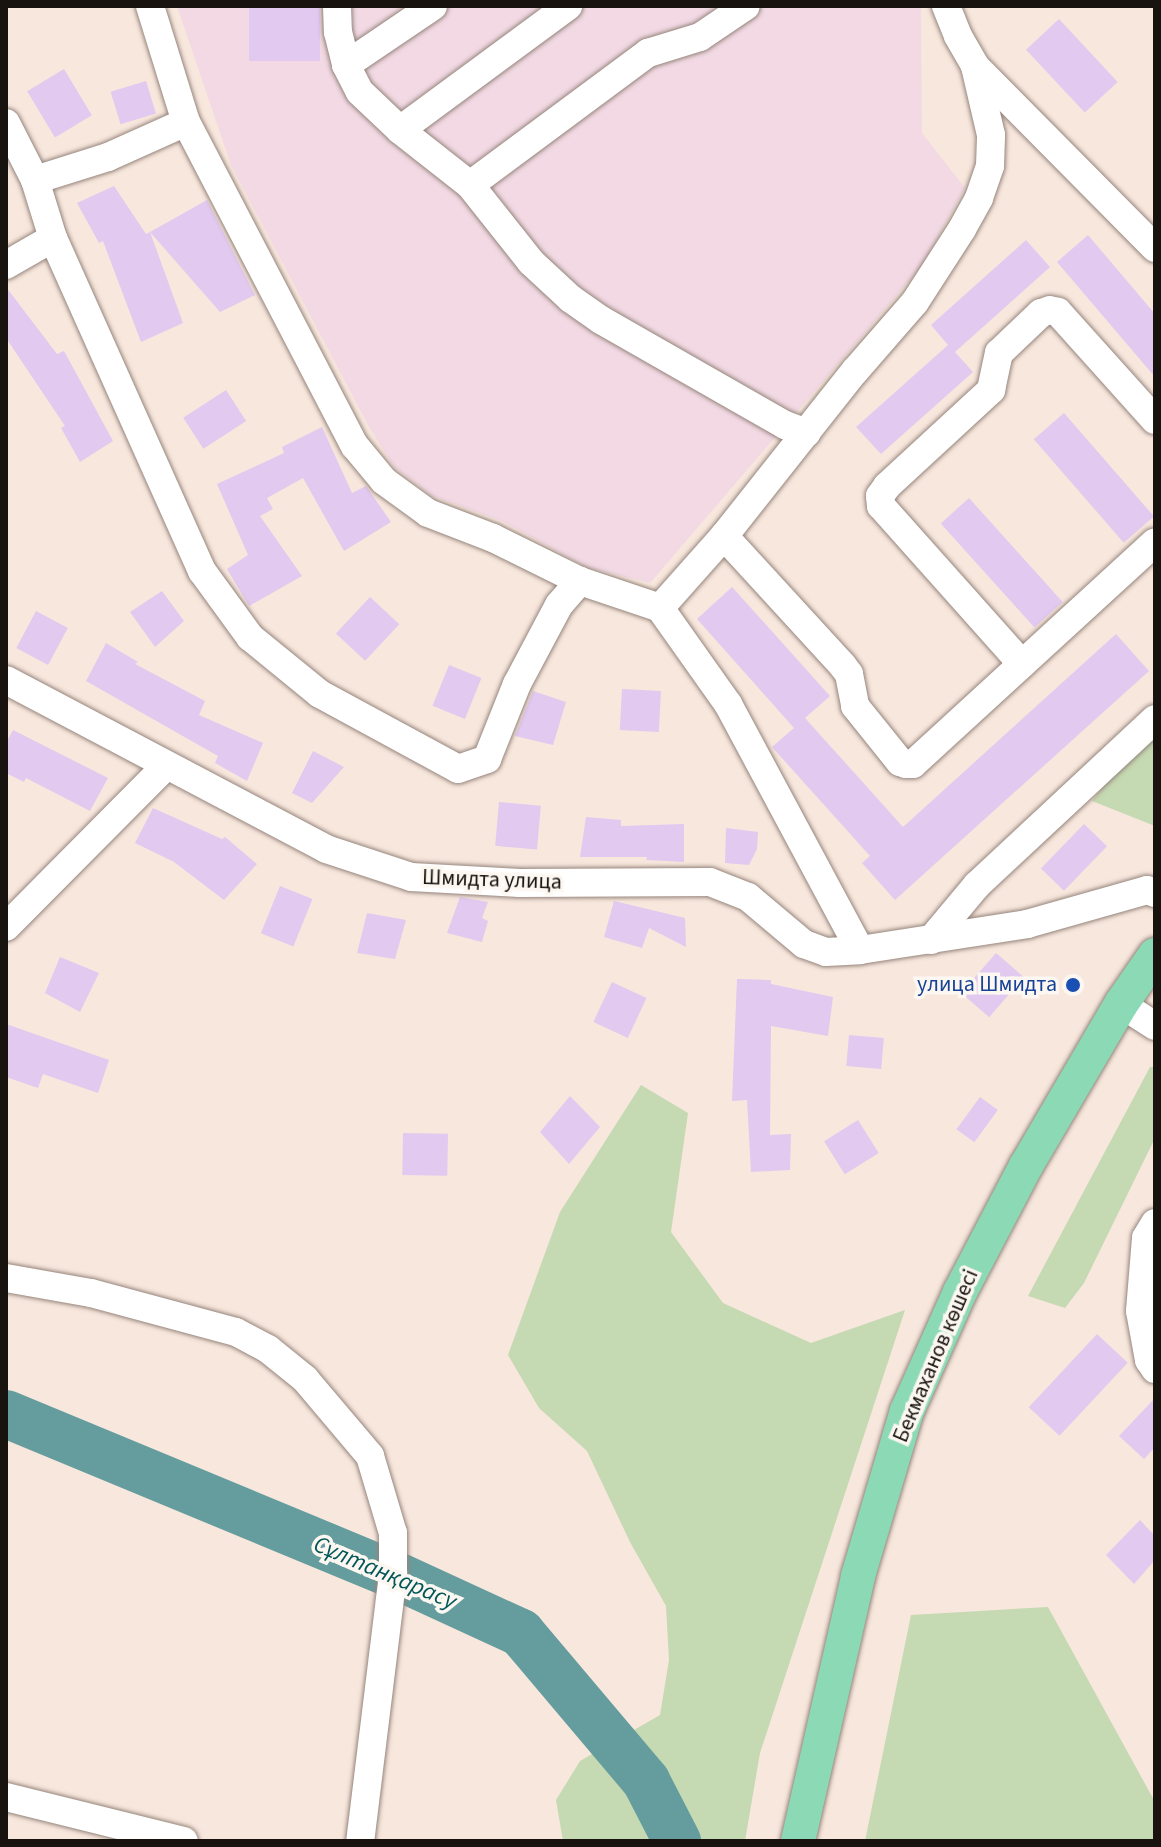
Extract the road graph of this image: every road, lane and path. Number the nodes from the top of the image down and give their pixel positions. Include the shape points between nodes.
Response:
1 (150, 6) edge
2 (337, 6) edge
3 (433, 6) edge
4 (568, 6) edge
5 (746, 6) edge
6 (946, 6) edge
7 (346, 65) junction
8 (975, 66) junction
9 (186, 122) junction
10 (6, 123) edge
11 (400, 130) junction
12 (35, 180) junction
13 (470, 185) junction
14 (53, 238) junction
15 (1155, 248) edge
16 (6, 265) edge
17 (1155, 420) edge
18 (807, 433) junction
19 (724, 536) junction
20 (1155, 542) edge
21 (580, 581) junction
22 (660, 608) junction
23 (1022, 664) junction
24 (6, 680) edge
25 (1155, 719) edge
26 (166, 766) junction
27 (1155, 893) edge
28 (6, 927) edge
29 (931, 940) junction
30 (860, 950) junction
31 (1155, 955) edge
32 (1121, 1004) junction
33 (1155, 1026) edge
34 (1155, 1223) edge
35 (6, 1278) edge
36 (1155, 1369) edge
37 (6, 1797) edge
38 (184, 1841) edge
39 (360, 1841) edge
40 (798, 1841) edge

1 - 9 street
2 - 7 street
3 - 7 street
4 - 11 street
5 - 13 street via 700,37 648,53
6 - 8 street
7 - 11 street via 360,92
8 - 15 street
8 - 18 street via 991,135 990,166 979,198 915,302
9 - 12 street via 108,157
9 - 21 street via 355,446 384,481 428,513
10 - 12 street
11 - 13 street
12 - 14 street
13 - 18 street via 531,262 571,299
14 - 16 street
14 - 21 street via 202,571 250,637 320,694 458,769 487,759 517,684 559,605
17 - 23 street via 1058,312 1050,310 999,353 991,390 880,496 881,506
18 - 19 street
19 - 22 street
19 - 23 street via 843,666 855,706 900,762 913,764
20 - 23 street
21 - 22 street
22 - 30 street via 728,704
24 - 26 street, Шмидта улица
25 - 29 street via 977,885
26 - 28 street
26 - 30 street, Шмидта улица via 326,849 411,877 520,883 710,882 748,897 804,944 826,952
27 - 29 street via 1147,890 1027,924
29 - 30 street
31 - 32 main road, Бекмаханов көшесі
32 - 33 street
32 - 40 main road, Бекмаханов көшесі via 1004,1208 907,1411 858,1576
34 - 36 street via 1146,1238 1140,1311
35 - 39 street via 91,1293 236,1332 305,1379 370,1456 393,1533 393,1574
37 - 38 street

